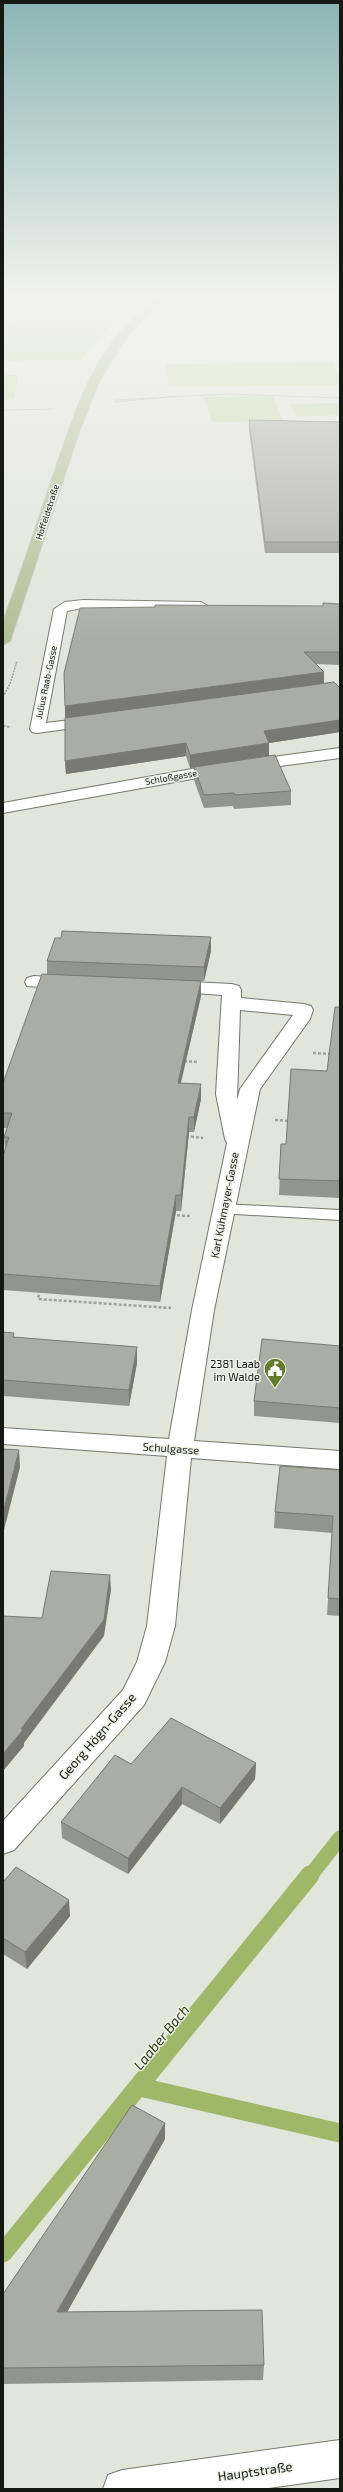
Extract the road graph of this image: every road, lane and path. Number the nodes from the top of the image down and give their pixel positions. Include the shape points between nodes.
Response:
1 (81, 410) edge
2 (215, 606) edge
3 (3, 641) edge
4 (107, 719) edge
5 (340, 753) edge
6 (3, 808) edge
7 (34, 982) dead end
8 (89, 984) edge
9 (153, 987) edge
10 (231, 1003) junction
11 (180, 1060) edge
12 (228, 1064) junction
13 (243, 1118) junction
14 (295, 1121) edge
15 (180, 1136) edge
16 (236, 1142) junction
17 (223, 1214) junction
18 (167, 1215) edge
19 (340, 1215) edge
20 (42, 1284) edge
21 (203, 1310) junction
22 (3, 1436) edge
23 (180, 1449) junction
24 (340, 1460) edge
25 (3, 1841) edge
26 (340, 2459) edge
27 (122, 2489) edge

1 - 3 main road, Hoffeldstraße
2 - 4 street, Julius Raab-Gasse via 83,604 61,609 37,729
5 - 6 street, Schloßgasse via 214,770
7 - 8 street
9 - 10 street, Karl Kühmayer-Gasse via 232,990
10 - 12 street, Karl Kühmayer-Gasse
10 - 13 street via 304,1010 301,1019 250,1089
11 - 12 path
12 - 16 street, Karl Kühmayer-Gasse via 226,1094
13 - 14 path
13 - 16 street
15 - 16 path
16 - 17 street, Karl Kühmayer-Gasse
17 - 18 path
17 - 19 lane
17 - 21 street, Karl Kühmayer-Gasse
20 - 21 path via 38,1299
21 - 23 street, Karl Kühmayer-Gasse
22 - 23 street, Schulgasse
23 - 24 street, Schulgasse
23 - 25 street, Georg Högn-Gasse via 162,1626 151,1662 134,1697
26 - 27 street, Hauptstraße

